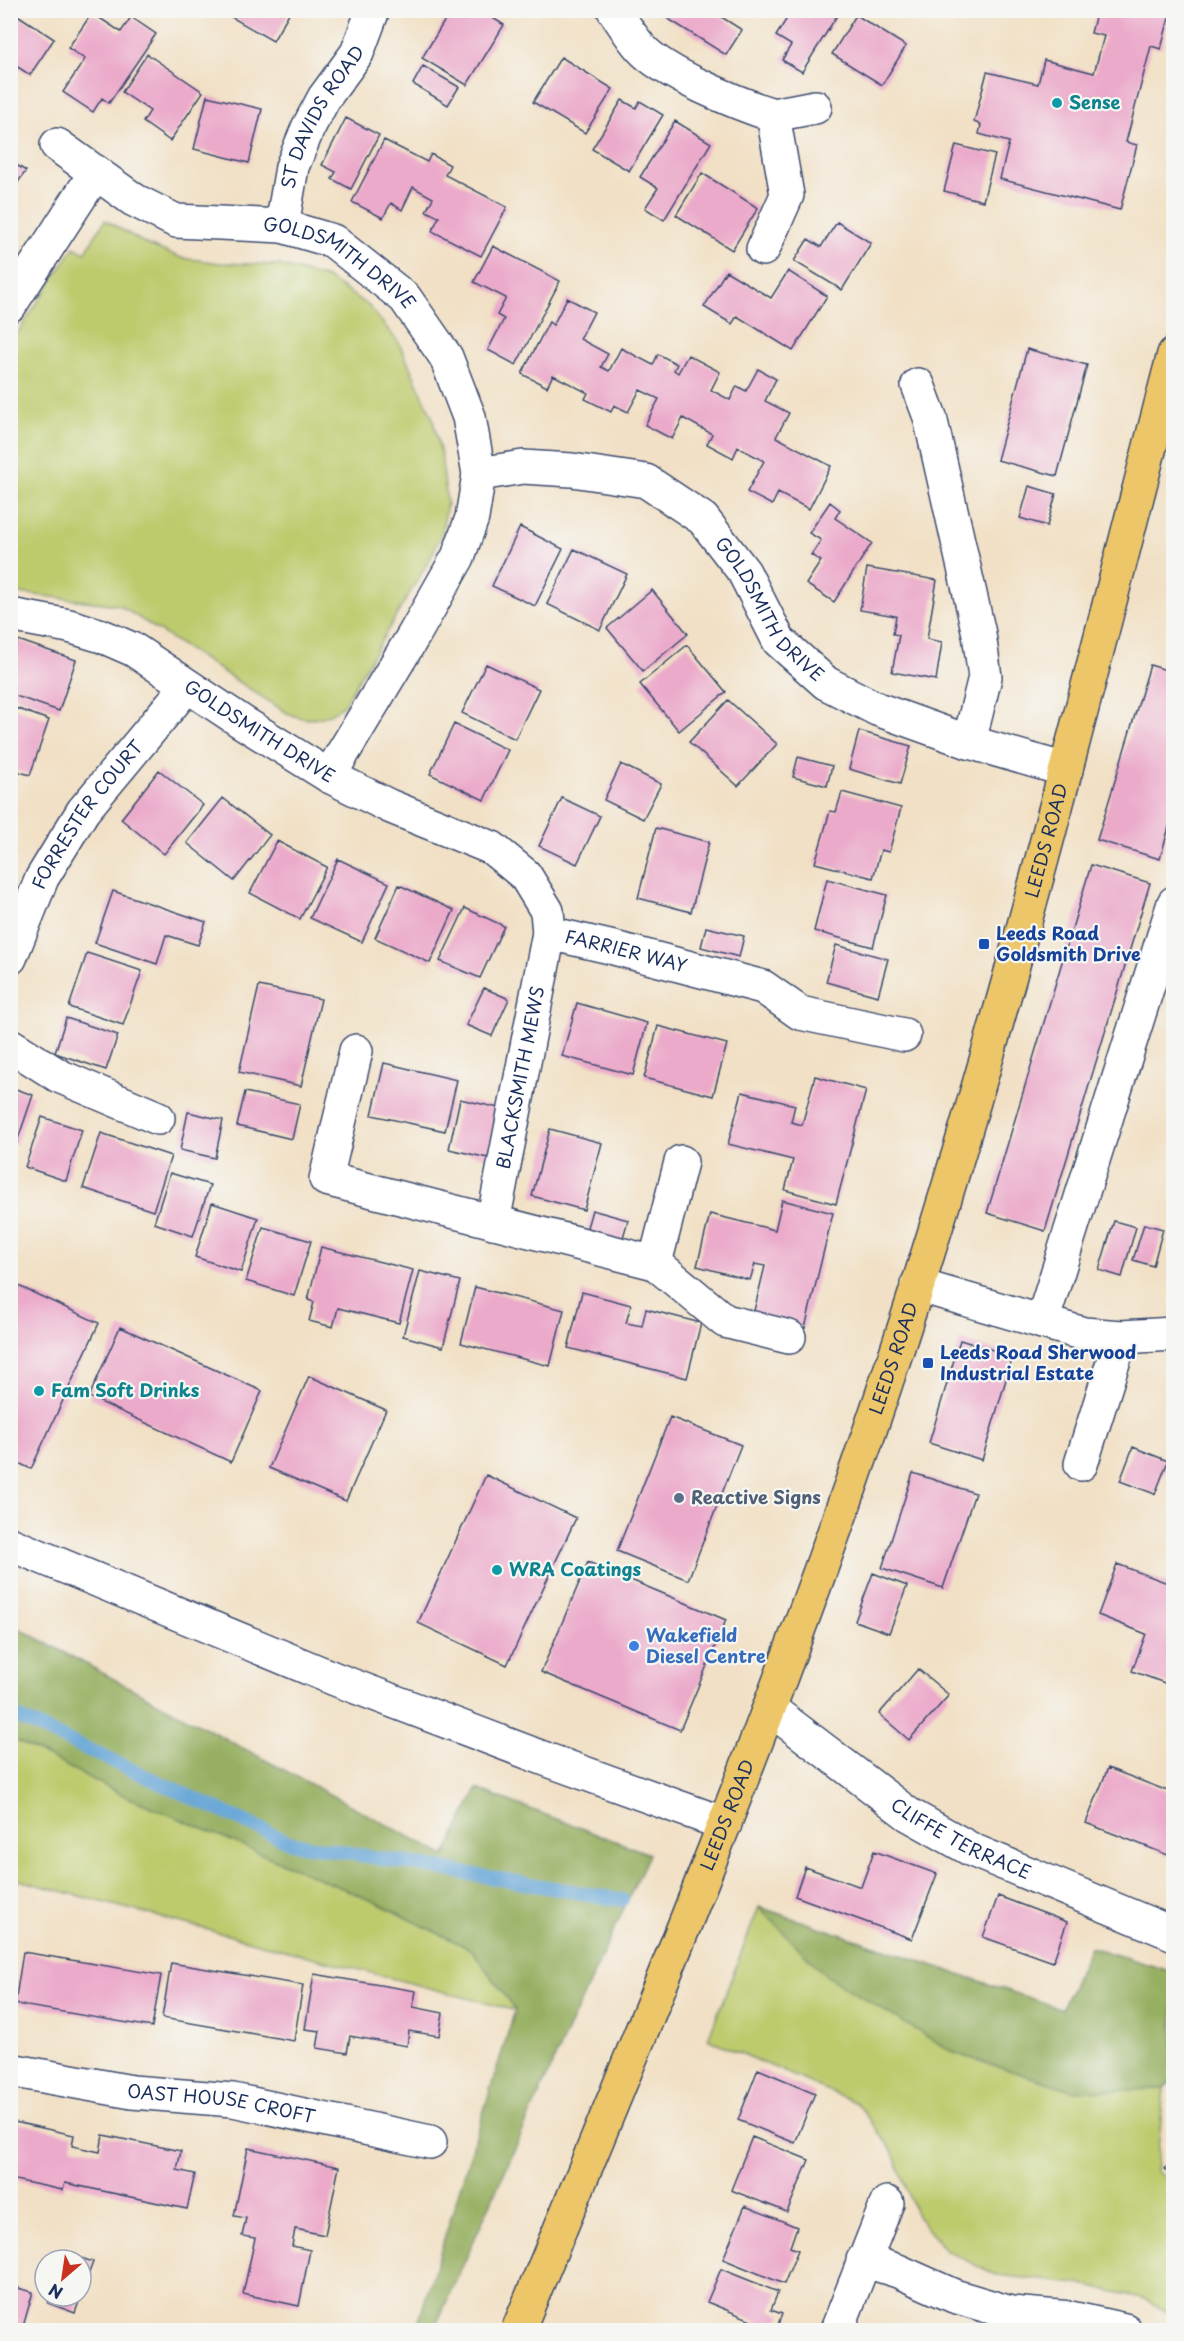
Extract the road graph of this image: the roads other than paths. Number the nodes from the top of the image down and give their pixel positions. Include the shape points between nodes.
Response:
1 (373, 10) edge
2 (614, 10) edge
3 (815, 106) dead end
4 (772, 115) junction
5 (57, 145) dead end
6 (96, 172) junction
7 (282, 226) junction
8 (763, 249) dead end
9 (10, 305) edge
10 (1173, 354) edge
11 (918, 385) dead end
12 (479, 474) junction
13 (10, 615) edge
14 (187, 686) junction
15 (969, 742) junction
16 (1066, 770) junction
17 (329, 776) junction
18 (1173, 903) edge
19 (549, 933) junction
20 (10, 958) edge
21 (904, 1035) dead end
22 (10, 1045) edge
23 (356, 1051) dead end
24 (158, 1118) dead end
25 (681, 1162) dead end
26 (493, 1222) junction
27 (656, 1263) junction
28 (917, 1285) junction
29 (1042, 1322) junction
30 (1173, 1334) edge
31 (789, 1337) dead end
32 (1120, 1337) junction
33 (1081, 1464) dead end
34 (10, 1544) edge
35 (770, 1709) junction
36 (725, 1824) junction
37 (1173, 1934) edge
38 (10, 2070) edge
39 (430, 2142) dead end
40 (887, 2203) dead end
41 (863, 2260) junction
42 (518, 2331) edge
43 (837, 2331) edge
44 (1125, 2331) edge

1 - 7 street, ST DAVIDS ROAD via 357,53 324,98 292,167
2 - 4 street via 642,49 666,67 739,104
3 - 4 street
4 - 8 street via 787,195
5 - 6 street, GOLDSMITH DRIVE
6 - 7 street, GOLDSMITH DRIVE via 134,200 176,221
6 - 9 street
7 - 12 street, GOLDSMITH DRIVE via 333,241 405,298 446,357 469,417
10 - 16 main road, LEEDS ROAD
11 - 15 street via 933,429 979,634 985,677
12 - 15 street, GOLDSMITH DRIVE via 523,467 646,481 703,519 744,572 779,641 826,683 877,708
12 - 17 street, GOLDSMITH DRIVE via 472,518 458,557
13 - 14 street, GOLDSMITH DRIVE via 102,636 134,650
14 - 17 street, GOLDSMITH DRIVE
14 - 20 street, FORRESTER COURT via 83,811 42,878
15 - 16 street, GOLDSMITH DRIVE
16 - 28 main road, LEEDS ROAD via 999,1016
17 - 19 street, FARRIER WAY via 388,806 492,848 525,875 547,911
18 - 29 street
19 - 21 street, FARRIER WAY via 763,987 800,1013
19 - 26 street, BLACKSMITH MEWS
22 - 24 street via 59,1076
23 - 26 street via 326,1179
25 - 27 street
26 - 27 street
27 - 31 street via 725,1321
28 - 29 street
28 - 35 main road, LEEDS ROAD via 870,1430
29 - 32 street via 1084,1334
30 - 32 street
32 - 33 street
34 - 36 street via 335,1679
35 - 36 main road, LEEDS ROAD
35 - 37 street, CLIFFE TERRACE via 908,1814 935,1830 972,1850
36 - 42 main road, LEEDS ROAD via 639,2043
38 - 39 street, OAST HOUSE CROFT via 132,2092 233,2100
40 - 41 street
41 - 43 street
41 - 44 street via 954,2296 1011,2313 1071,2318

